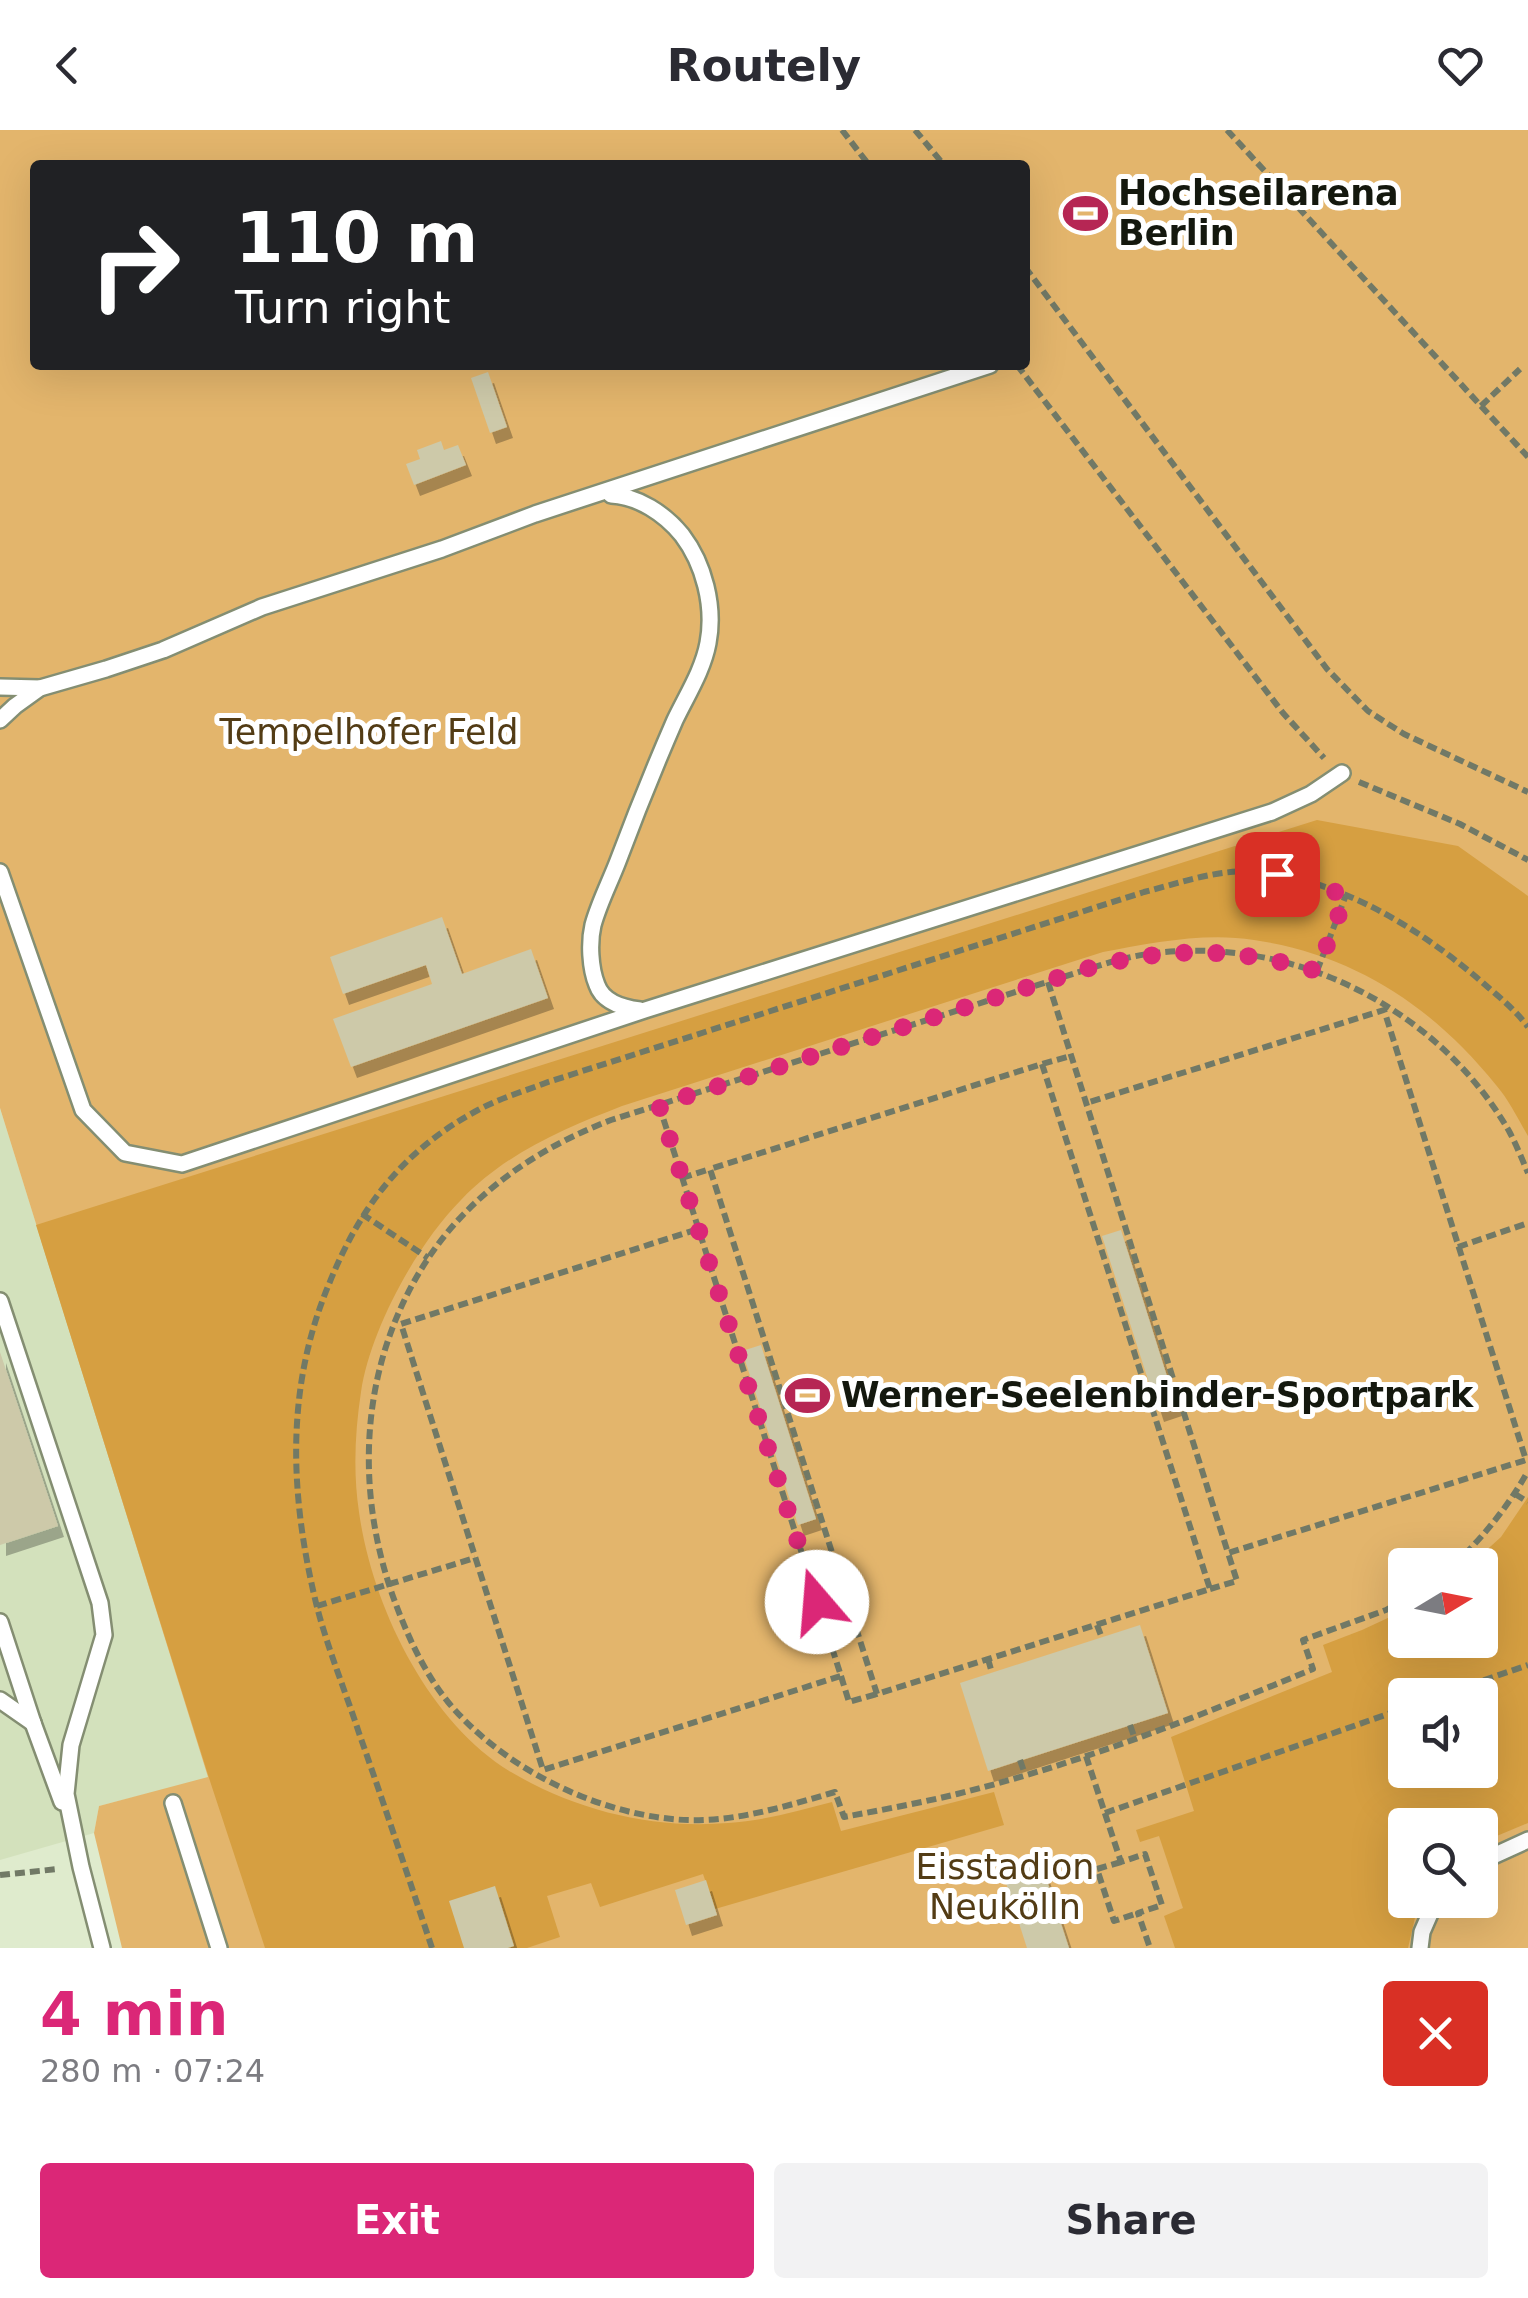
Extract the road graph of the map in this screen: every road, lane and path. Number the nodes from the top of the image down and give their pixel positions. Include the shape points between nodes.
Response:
1 (842, 130) edge
2 (915, 130) edge
3 (1227, 130) edge
4 (865, 160) edge
5 (940, 160) edge
6 (1030, 274) edge
7 (1520, 369) dead end
8 (975, 370) edge
9 (1022, 370) edge
10 (1481, 406) junction
11 (1528, 457) edge
12 (598, 495) junction
13 (0, 688) edge
14 (40, 688) junction
15 (0, 720) edge
16 (1342, 773) junction
17 (1528, 792) edge
18 (1528, 860) edge
19 (0, 872) edge
20 (1346, 896) junction
21 (1317, 971) junction
22 (1048, 982) junction
23 (1386, 1008) junction
24 (645, 1010) junction
25 (1528, 1027) edge
26 (1072, 1056) junction
27 (1042, 1064) junction
28 (1086, 1104) junction
29 (659, 1105) junction
30 (710, 1169) junction
31 (1528, 1173) edge
32 (682, 1178) junction
33 (362, 1214) junction
34 (1528, 1223) edge
35 (698, 1229) junction
36 (1458, 1246) junction
37 (428, 1258) junction
38 (0, 1301) edge
39 (398, 1323) junction
40 (1527, 1460) edge
41 (1528, 1471) edge
42 (1515, 1494) junction
43 (1528, 1502) edge
44 (1471, 1548) edge
45 (1228, 1554) junction
46 (476, 1558) junction
47 (389, 1585) junction
48 (1210, 1589) junction
49 (317, 1606) junction
50 (1388, 1609) edge
51 (0, 1622) edge
52 (1097, 1624) junction
53 (1102, 1638) dead end
54 (988, 1659) junction
55 (1528, 1664) edge
56 (992, 1673) dead end
57 (841, 1676) junction
58 (1489, 1678) edge
59 (877, 1694) junction
60 (0, 1700) edge
61 (1388, 1714) edge
62 (32, 1723) junction
63 (1130, 1725) dead end
64 (1135, 1739) junction
65 (1086, 1756) junction
66 (1020, 1760) dead end
67 (542, 1773) junction
68 (1025, 1774) junction
69 (172, 1803) dead end
70 (1105, 1812) junction
71 (76, 1838) junction
72 (1528, 1840) edge
73 (1498, 1852) edge
74 (1121, 1862) junction
75 (81, 1867) junction
76 (0, 1875) edge
77 (1138, 1913) junction
78 (1428, 1918) edge
79 (102, 1948) edge
80 (219, 1948) edge
81 (432, 1948) edge
82 (1150, 1948) edge
83 (1420, 1948) edge

1 - 4 path
2 - 5 path
3 - 10 path
6 - 17 path via 1328,669 1368,710 1404,734
7 - 10 path
8 - 12 lane
9 - 16 path via 1283,713
10 - 11 path
12 - 14 lane
12 - 24 lane via 627,496 675,526 693,550 710,618 700,666 592,927 598,989 620,1007
13 - 14 lane
14 - 15 lane
16 - 18 path
16 - 24 lane via 1272,812
19 - 24 lane via 83,1110 125,1152 182,1164
20 - 21 path
20 - 25 path via 1400,922 1464,966
20 - 33 path via 1299,878 1254,871 1207,876 567,1076 480,1109 433,1138 392,1174
21 - 22 path via 1235,953 1188,951 1129,958
21 - 23 path
22 - 26 path
22 - 29 path
23 - 28 path
23 - 31 path via 1455,1061 1509,1132
23 - 36 path
26 - 27 path
26 - 28 path
27 - 30 path
27 - 48 path
28 - 45 path
29 - 32 path
29 - 37 path via 542,1151 478,1199
30 - 32 path
30 - 59 path
32 - 35 path
33 - 37 path
33 - 49 path via 317,1312 302,1370 294,1449
34 - 36 path
35 - 39 path
35 - 57 path
36 - 40 path
37 - 39 path
38 - 71 lane via 100,1604 104,1635 71,1745 66,1794
39 - 46 path
39 - 47 path via 383,1355 368,1439 375,1536
40 - 45 path
41 - 42 path
42 - 43 path
42 - 44 path
45 - 48 path via 1237,1581
46 - 47 path
46 - 67 path
47 - 49 path
47 - 67 path via 420,1659 448,1701 476,1732
48 - 52 path
49 - 81 path
50 - 64 path via 1302,1640 1312,1668
51 - 62 lane
52 - 53 path
52 - 54 path
54 - 56 path
54 - 59 path
55 - 58 path
57 - 59 path via 849,1702
57 - 67 path
60 - 62 lane
61 - 70 path
62 - 71 lane
63 - 64 path
64 - 65 path
65 - 68 path
65 - 70 path
66 - 68 path
67 - 68 path via 609,1806 673,1820 712,1820 836,1792 844,1817
69 - 80 lane
70 - 74 path
71 - 75 lane
72 - 73 lane
74 - 77 path via 1097,1869 1114,1920
74 - 77 path via 1146,1854 1162,1905
75 - 76 path
75 - 79 lane
77 - 82 path
78 - 83 lane

